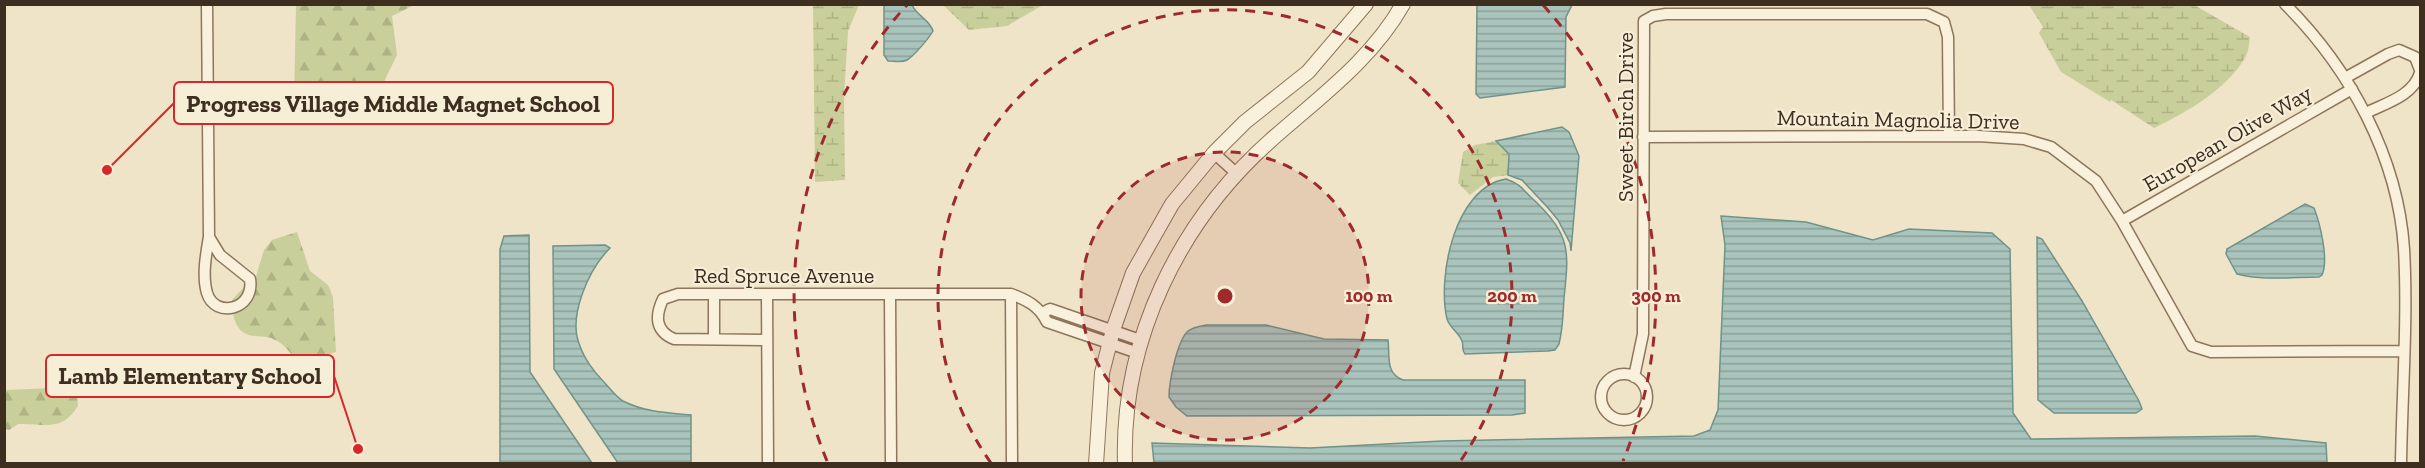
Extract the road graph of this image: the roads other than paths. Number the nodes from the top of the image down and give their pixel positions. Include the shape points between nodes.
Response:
1 (207, 4) edge
2 (1366, 4) edge
3 (1403, 4) edge
4 (2285, 4) edge
5 (2421, 71) edge
6 (2345, 78) junction
7 (2352, 88) junction
8 (2366, 113) junction
9 (1950, 136) junction
10 (1643, 137) junction
11 (1214, 153) junction
12 (1236, 173) junction
13 (2122, 221) junction
14 (209, 237) junction
15 (714, 294) junction
16 (767, 294) junction
17 (1011, 294) junction
18 (890, 295) junction
19 (1042, 313) junction
20 (1068, 316) junction
21 (1063, 328) junction
22 (1111, 337) junction
23 (714, 339) junction
24 (767, 340) junction
25 (1139, 346) junction
26 (2403, 351) junction
27 (1634, 376) junction
28 (768, 464) edge
29 (891, 464) edge
30 (1012, 464) edge
31 (1096, 464) edge
32 (1125, 464) edge
33 (2401, 464) edge

1 - 14 street
2 - 11 street via 1308,72 1245,122
3 - 12 street via 1358,65
4 - 6 street via 2310,29
5 - 6 street via 2415,57 2399,50
5 - 8 street via 2417,85
6 - 7 street
7 - 8 street
7 - 13 street, European Olive Way
8 - 26 street via 2390,174 2399,214 2404,248
9 - 10 street, Mountain Magnolia Drive
9 - 10 street, Sweet Birch Drive via 1948,37 1944,22 1927,14 1898,13 1653,16 1644,21 1643,32
9 - 13 street, Mountain Magnolia Drive via 2024,139 2051,147 2096,181
10 - 27 street, Sweet Birch Drive via 1643,334
11 - 12 street
11 - 22 street via 1172,204 1133,273
12 - 25 street via 1195,225 1159,291
13 - 26 street, Mountain Magnolia Drive via 2192,346 2211,352
14 - 14 street via 220,255 250,279 252,290 247,300 233,308 226,309 207,294
15 - 16 street, Red Spruce Avenue
15 - 23 street
15 - 23 street, Red Spruce Avenue via 678,294 663,299 658,310 658,325 666,335 674,339
16 - 18 street, Red Spruce Avenue
16 - 24 street
17 - 18 street, Red Spruce Avenue
17 - 19 street, Red Spruce Avenue via 1029,301
17 - 30 street
18 - 29 street
19 - 20 street, Red Spruce Avenue via 1050,309
19 - 21 street, Red Spruce Avenue via 1047,322
20 - 21 street
20 - 22 street, Red Spruce Avenue
21 - 22 street, Red Spruce Avenue
22 - 25 street, Red Spruce Avenue
22 - 31 street via 1102,373
23 - 24 street, Red Spruce Avenue
24 - 28 street
25 - 32 street via 1130,388
26 - 33 street
27 - 27 street via 1647,396 1642,411 1629,419 1613,417 1603,408 1603,387 1613,377

